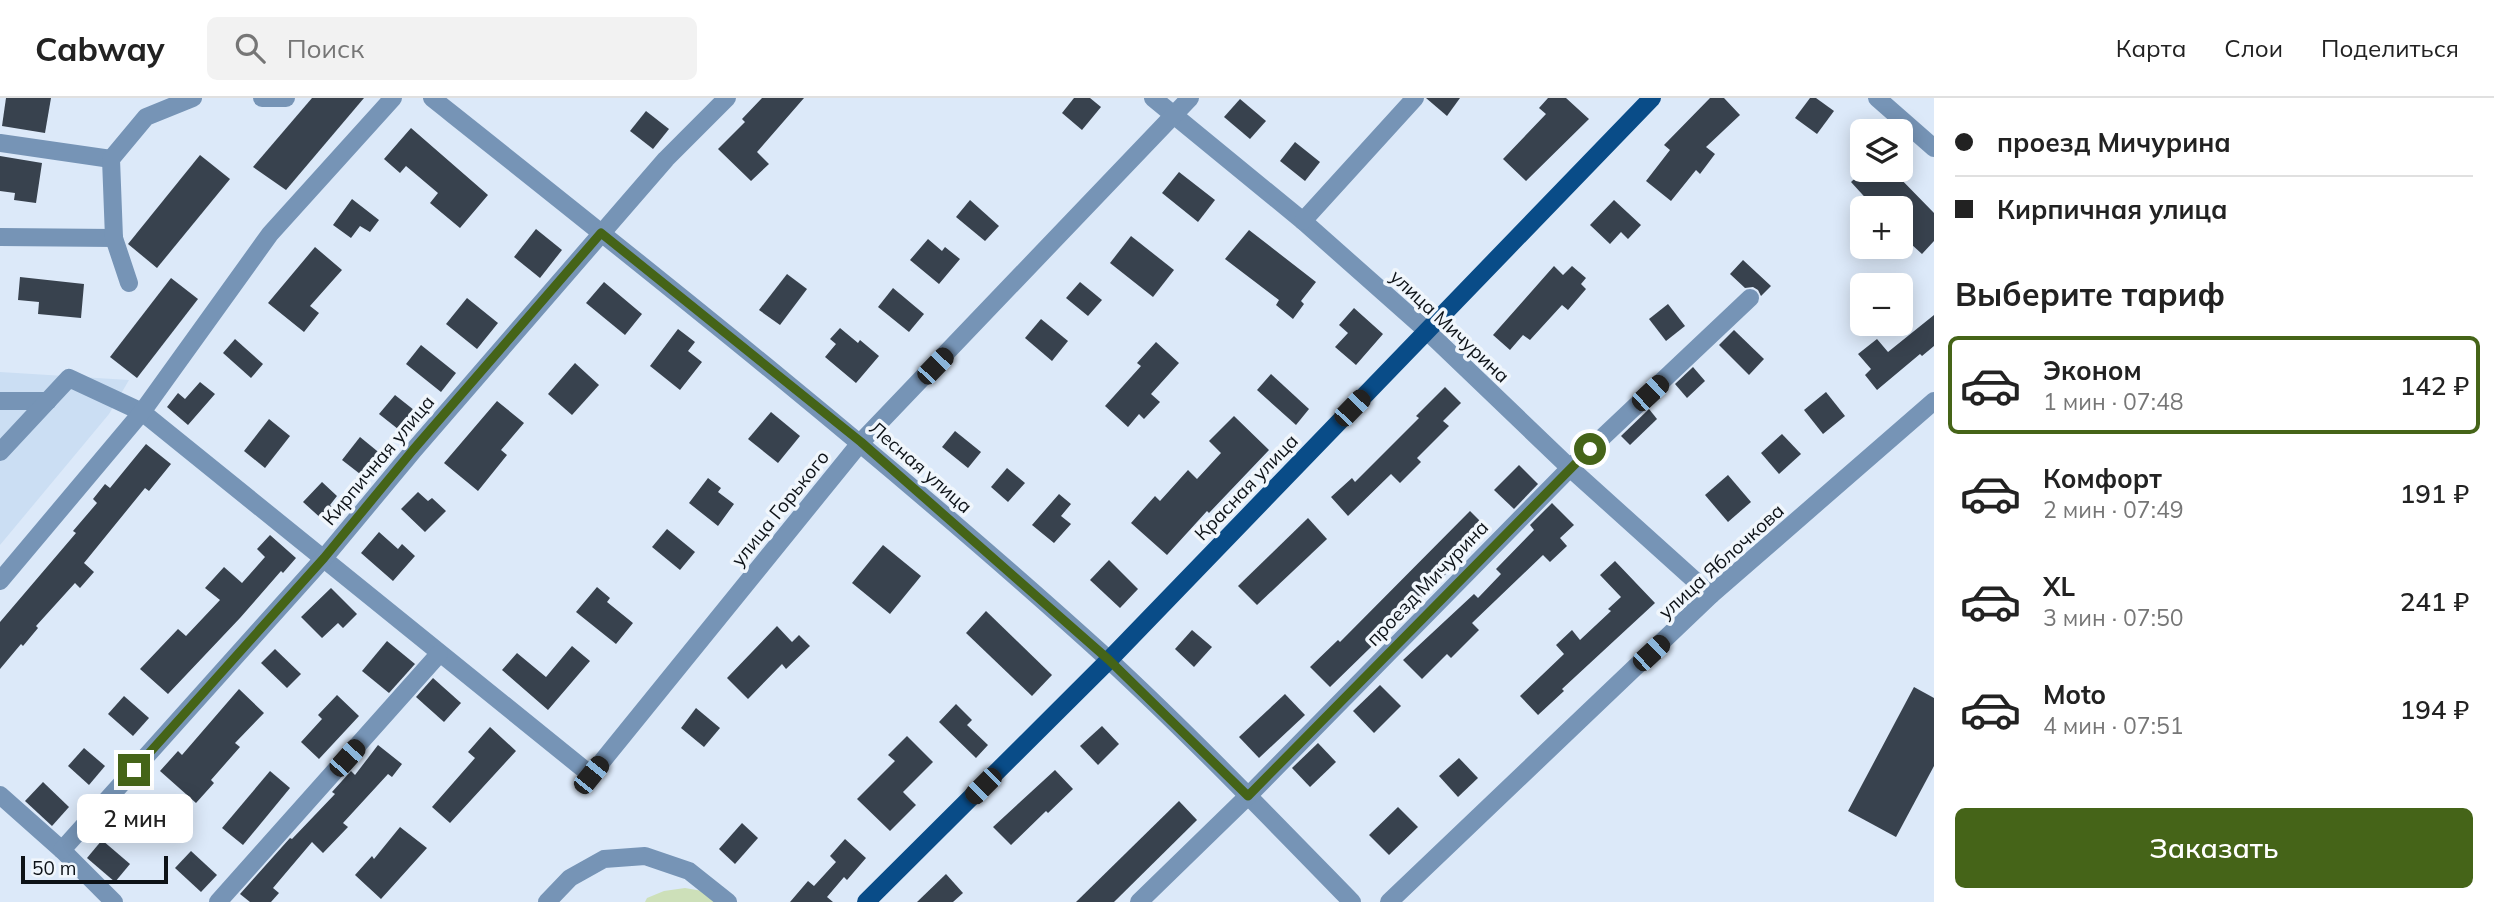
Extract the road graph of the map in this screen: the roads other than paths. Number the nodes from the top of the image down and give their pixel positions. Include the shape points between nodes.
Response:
1 (193, 98) edge
2 (262, 98) edge
3 (286, 98) edge
4 (393, 98) edge
5 (432, 98) edge
6 (727, 98) edge
7 (1153, 98) edge
8 (1190, 98) edge
9 (1415, 98) edge
10 (1652, 98) edge
11 (1877, 98) edge
12 (1174, 117) junction
13 (0, 143) edge
14 (1934, 148) edge
15 (111, 159) junction
16 (1303, 221) junction
17 (601, 233) junction
18 (0, 237) edge
19 (114, 237) junction
20 (129, 283) dead end
21 (1751, 298) dead end
22 (1426, 330) junction
23 (0, 401) edge
24 (48, 401) junction
25 (1934, 401) edge
26 (142, 412) junction
27 (861, 442) junction
28 (0, 452) edge
29 (1570, 468) junction
30 (324, 558) junction
31 (0, 581) edge
32 (1711, 595) junction
33 (439, 654) junction
34 (1109, 660) junction
35 (0, 795) edge
36 (1248, 796) junction
37 (62, 850) junction
38 (106, 899) edge
39 (218, 902) edge
40 (547, 902) edge
41 (727, 902) edge
42 (866, 902) edge
43 (1139, 902) edge
44 (1352, 902) edge
45 (1389, 902) edge

1 - 15 street via 146,117
2 - 3 street
4 - 26 street via 270,234
5 - 17 street, Лесная улица
6 - 17 street, Кирпичная улица
7 - 12 street, улица Мичурина
8 - 12 street, улица Горького
9 - 16 street
10 - 22 main road, Красная улица
11 - 14 street
12 - 16 street, улица Мичурина
12 - 27 street, улица Горького
13 - 15 street
15 - 19 street
16 - 22 street, улица Мичурина
17 - 27 street, Лесная улица
17 - 30 street, Кирпичная улица
18 - 19 street
19 - 20 street
21 - 29 street, проезд Мичурина
22 - 29 street, улица Мичурина
22 - 34 main road, Красная улица
23 - 24 street
24 - 26 street via 69,378
24 - 28 street
25 - 32 street, улица Яблочкова
26 - 30 street
26 - 31 street
27 - 33 street, улица Горького via 591,775
27 - 34 street, Лесная улица
29 - 32 street, улица Мичурина
29 - 36 street, проезд Мичурина
30 - 33 street
30 - 37 street, Кирпичная улица
32 - 45 street, улица Яблочкова
33 - 39 street
34 - 36 street, Лесная улица
34 - 42 main road, Красная улица
35 - 37 street
36 - 43 street, проезд Мичурина
36 - 44 street, Лесная улица
37 - 38 street
40 - 41 street via 570,878 604,859 645,856 689,871

